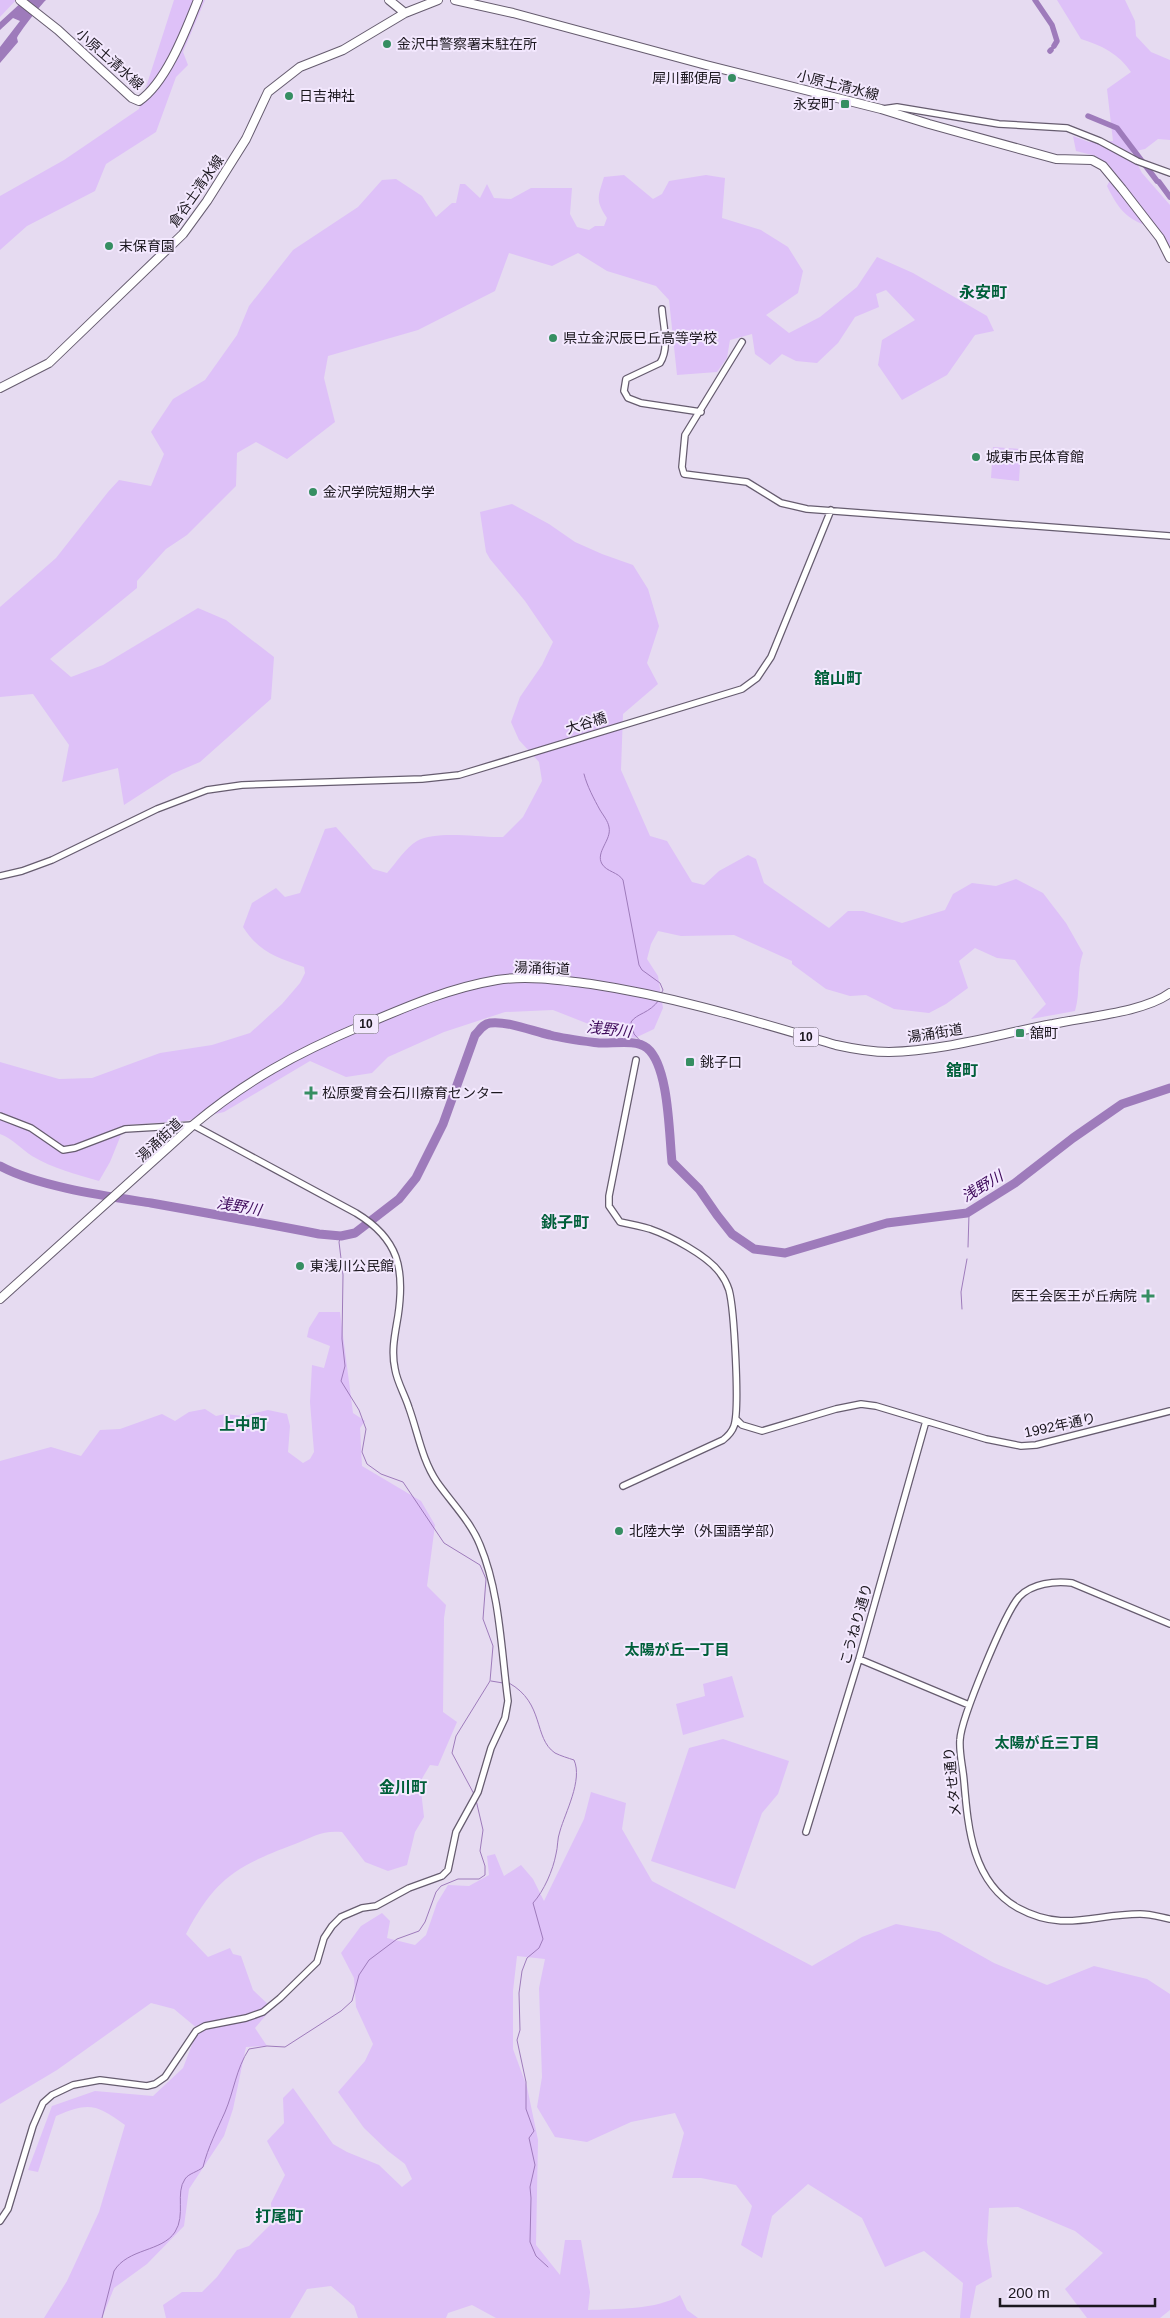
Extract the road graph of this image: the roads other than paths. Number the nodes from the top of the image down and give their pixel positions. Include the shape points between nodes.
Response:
1 (20, 0) edge
2 (198, 0) edge
3 (389, 0) edge
4 (438, 0) edge
5 (455, 0) edge
6 (405, 13) junction
7 (881, 109) junction
8 (1170, 173) edge
9 (1170, 258) edge
10 (662, 308) dead end
11 (742, 342) dead end
12 (0, 388) edge
13 (701, 412) junction
14 (831, 510) junction
15 (1170, 536) edge
16 (0, 876) edge
17 (1170, 993) edge
18 (636, 1060) dead end
19 (0, 1116) edge
20 (193, 1125) junction
21 (0, 1299) edge
22 (1170, 1411) edge
23 (736, 1419) junction
24 (926, 1421) junction
25 (623, 1486) dead end
26 (1170, 1624) edge
27 (859, 1658) junction
28 (969, 1705) junction
29 (806, 1832) dead end
30 (1170, 1918) edge
31 (0, 2221) edge

1 - 2 main road, 小原土清水線 via 132,98 139,100 150,93 156,83 183,36
3 - 6 main road
4 - 6 main road
5 - 7 main road, 小原土清水線
6 - 12 main road, 倉谷土清水線 via 360,42 300,67 268,92 246,139 183,234 49,363
7 - 8 street via 897,107 998,124 1067,128
7 - 9 main road, 小原土清水線 via 1056,159 1085,158 1098,162 1160,238
10 - 13 street via 663,359 626,380 624,391 628,398 641,403
11 - 13 street
13 - 14 street via 685,435 684,474 748,482 781,503
14 - 15 street
14 - 16 street, 大谷橋 via 771,657 757,678 742,689 459,775 207,790 157,809 52,860
17 - 20 main road, 湯涌街道 / 10 via 1113,1013 947,1045 888,1052 855,1050 668,997 546,979 499,979 423,1000 290,1058
18 - 23 street via 609,1206 620,1222 650,1229 679,1242 721,1274 730,1292 734,1321
19 - 20 street via 31,1128 63,1150 125,1129
20 - 21 main road, 湯涌街道 / 10
20 - 31 street via 373,1223 384,1234 397,1257 402,1288 393,1346 395,1370 424,1457 436,1481 479,1542 491,1574 508,1701 478,1792 452,1842 448,1870 442,1876 409,1888 376,1906 341,1917 324,1938 317,1962 280,1998 263,2012 205,2026 196,2032 174,2066 155,2084 147,2086 100,2080 73,2085 52,2095 43,2103 33,2126 8,2209
22 - 24 street, 1992年通り via 1021,1446
23 - 24 street, 1992年通り via 742,1425 762,1431 861,1404
23 - 25 street via 730,1434 723,1440
24 - 27 street, こうねり通り
26 - 28 street, メタせ通り via 1072,1582 1045,1583 1020,1596
27 - 28 street
27 - 29 street, こうねり通り
28 - 30 street, メタせ通り via 960,1739 970,1836 980,1867 995,1888 1016,1907 1042,1919 1068,1921 1140,1914

